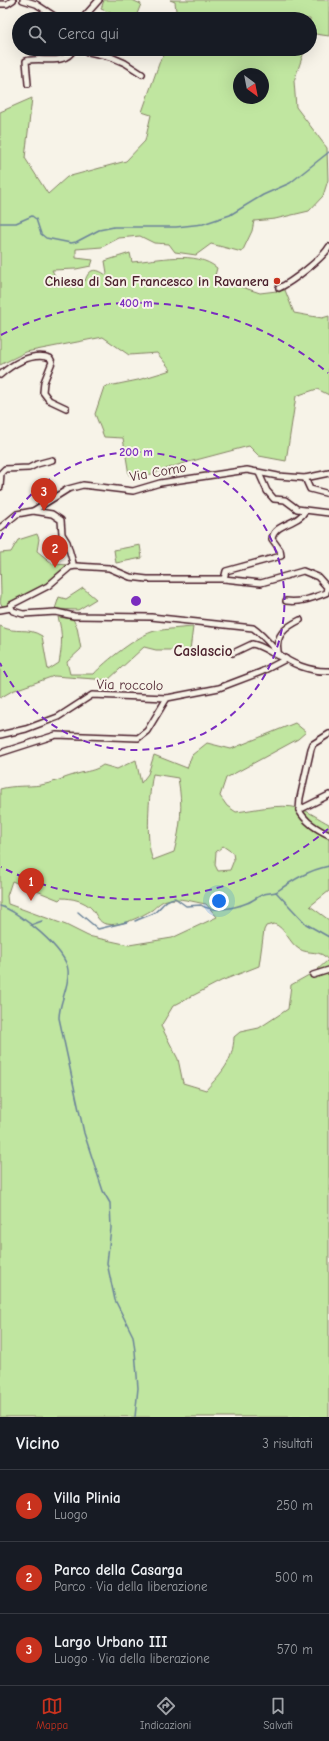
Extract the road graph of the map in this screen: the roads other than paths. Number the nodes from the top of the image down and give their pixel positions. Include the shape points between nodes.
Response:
1 (13, 0) edge
2 (23, 0) edge
3 (99, 0) edge
4 (0, 4) edge
5 (47, 12) edge
6 (88, 12) edge
7 (69, 56) edge
8 (106, 56) edge
9 (142, 74) dead end
10 (28, 84) dead end
11 (329, 247) edge
12 (279, 288) dead end
13 (0, 375) edge
14 (66, 408) dead end
15 (52, 460) dead end
16 (259, 473) junction
17 (329, 473) edge
18 (305, 478) junction
19 (0, 487) edge
20 (329, 494) edge
21 (33, 511) junction
22 (305, 511) junction
23 (329, 513) edge
24 (0, 528) edge
25 (72, 566) junction
26 (224, 579) junction
27 (286, 601) dead end
28 (11, 608) junction
29 (0, 610) edge
30 (300, 620) dead end
31 (278, 652) junction
32 (233, 653) dead end
33 (286, 659) junction
34 (329, 671) edge
35 (167, 698) junction
36 (329, 734) edge
37 (0, 735) edge
38 (0, 753) edge
39 (329, 795) edge
40 (300, 810) junction
41 (329, 835) edge
42 (329, 970) edge
43 (313, 975) dead end

1 - 4 street via 7,4
2 - 5 street
3 - 6 street
7 - 10 street via 61,60 26,61
8 - 9 street via 125,63
11 - 12 street via 324,255 293,281
13 - 14 street via 27,359 42,355 50,358 52,362 43,392 49,400
15 - 19 street via 29,468 5,469 1,473
16 - 18 street, Via Como
16 - 21 street, Via Como via 236,471 133,490 83,484 68,489
16 - 22 street via 270,496 285,500 297,509
17 - 18 street, Via Como
18 - 20 street via 310,489
21 - 24 street, Via Como via 14,515
21 - 25 street via 52,514 62,523 62,534 67,542
22 - 23 street
22 - 26 street via 296,520 275,531 272,539 281,556 226,571
25 - 26 street via 109,568 130,577 147,579
25 - 28 street via 48,586 14,603
26 - 27 street via 261,583 303,571 318,577 327,587 326,593 297,602
28 - 29 street
28 - 31 street via 23,614 56,612 74,616 150,617 253,628 265,636
30 - 31 street via 281,633 277,644
31 - 33 street
32 - 33 street via 252,644 265,647 276,656
33 - 34 street via 305,668
33 - 35 street, Via roccolo via 226,686
35 - 37 street, Via roccolo via 92,695 58,717
35 - 38 street via 147,731 138,738 56,735
36 - 40 street via 311,749
39 - 40 street
40 - 41 street via 318,830
42 - 43 street

